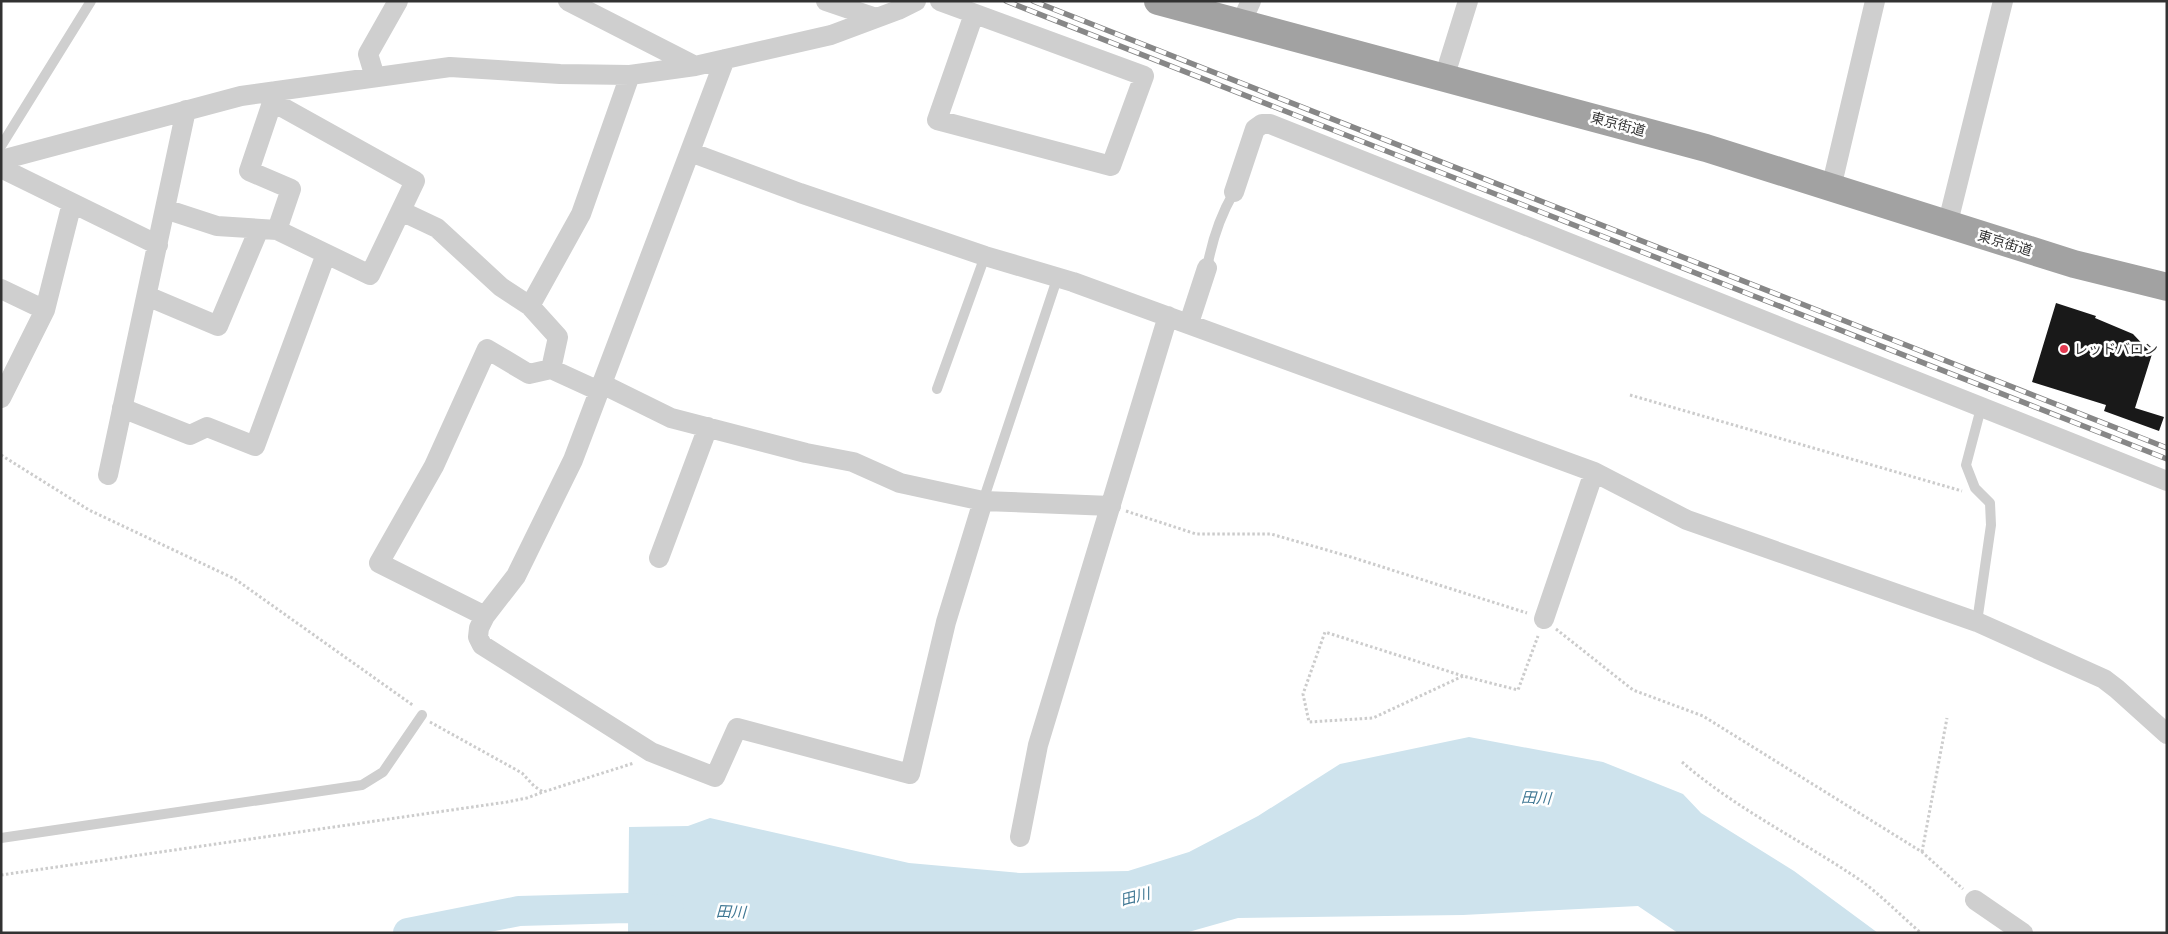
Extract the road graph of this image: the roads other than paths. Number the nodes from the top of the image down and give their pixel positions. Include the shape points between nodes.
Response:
1 (91, 1) edge
2 (398, 1) edge
3 (568, 1) edge
4 (826, 1) edge
5 (916, 1) edge
6 (940, 1) edge
7 (1158, 1) edge
8 (1468, 1) edge
9 (1875, 1) edge
10 (2002, 1) edge
11 (1246, 12) edge
12 (974, 14) junction
13 (876, 18) junction
14 (725, 59) junction
15 (695, 66) junction
16 (630, 75) junction
17 (375, 77) junction
18 (1444, 78) junction
19 (274, 96) junction
20 (186, 110) junction
21 (1, 146) edge
22 (690, 152) junction
23 (1, 160) edge
24 (1, 168) edge
25 (1831, 188) junction
26 (1234, 192) joint
27 (72, 203) junction
28 (165, 210) junction
29 (401, 211) junction
30 (1947, 226) junction
31 (268, 229) junction
32 (158, 245) junction
33 (326, 254) junction
34 (985, 256) junction
35 (2074, 264) junction
36 (1207, 268) joint
37 (1057, 279) junction
38 (2167, 287) edge
39 (1, 289) edge
40 (146, 296) junction
41 (2167, 303) edge
42 (530, 306) junction
43 (45, 310) junction
44 (1168, 316) junction
45 (1189, 324) junction
46 (551, 369) junction
47 (600, 387) junction
48 (936, 389) dead end
49 (1, 398) edge
50 (122, 408) junction
51 (1981, 408) junction
52 (708, 428) junction
53 (1594, 472) junction
54 (108, 475) dead end
55 (2167, 481) edge
56 (983, 501) junction
57 (1111, 506) junction
58 (659, 558) dead end
59 (485, 616) junction
60 (1544, 619) road end
61 (1977, 622) junction
62 (422, 715) road end
63 (2167, 734) edge
64 (1020, 836) dead end
65 (1, 838) edge
66 (1975, 900) road end
67 (2023, 933) edge

1 - 21 lane
2 - 17 street via 368,54
3 - 15 street
4 - 13 street
5 - 13 street
6 - 12 street
7 - 11 highway, 東京街道
8 - 18 street
9 - 25 street
10 - 30 street
11 - 18 highway, 東京街道
12 - 12 street via 1144,76 1112,166 937,120
13 - 14 street via 831,35
14 - 15 street
14 - 22 street
15 - 16 street
16 - 17 street via 450,67
16 - 42 street via 581,214
17 - 19 street
18 - 25 highway, 東京街道 via 1706,148
19 - 20 street via 242,96
19 - 29 street via 415,181
19 - 31 street via 249,170 291,189
20 - 23 street
20 - 28 street
22 - 34 street
22 - 47 street
24 - 27 street
25 - 30 highway, 東京街道
26 - 36 lane via 1221,215
26 - 51 street via 1255,128 1270,124
27 - 32 street
27 - 43 street
28 - 31 street via 217,226
28 - 32 street
29 - 33 street via 370,275
29 - 42 street via 437,228 501,287
30 - 35 highway, 東京街道
31 - 33 street
31 - 40 street via 218,326
32 - 40 street
33 - 50 street via 255,446 207,427 190,435
34 - 37 street
34 - 48 lane
35 - 38 highway, 東京街道
35 - 41 highway, 東京街道
36 - 45 street
37 - 44 street
37 - 56 lane
39 - 43 street
40 - 50 street
42 - 46 street via 558,337
43 - 49 street
44 - 45 street
44 - 57 street
45 - 53 street
46 - 47 street
46 - 59 street via 529,374 486,349 434,466 379,563
47 - 52 street via 671,418
47 - 59 street via 573,460 520,567
50 - 54 street
51 - 55 street
51 - 61 lane via 1966,465 1975,488 1990,503 1991,525
52 - 56 street via 853,462 900,484
52 - 58 street
53 - 60 street
53 - 61 street via 1687,520
56 - 57 street
56 - 59 street via 946,622 910,774 737,728 715,777 651,752 482,645 478,637
57 - 64 street via 1038,745
61 - 63 street via 2104,679
62 - 65 lane via 383,772 362,785
66 - 67 street

